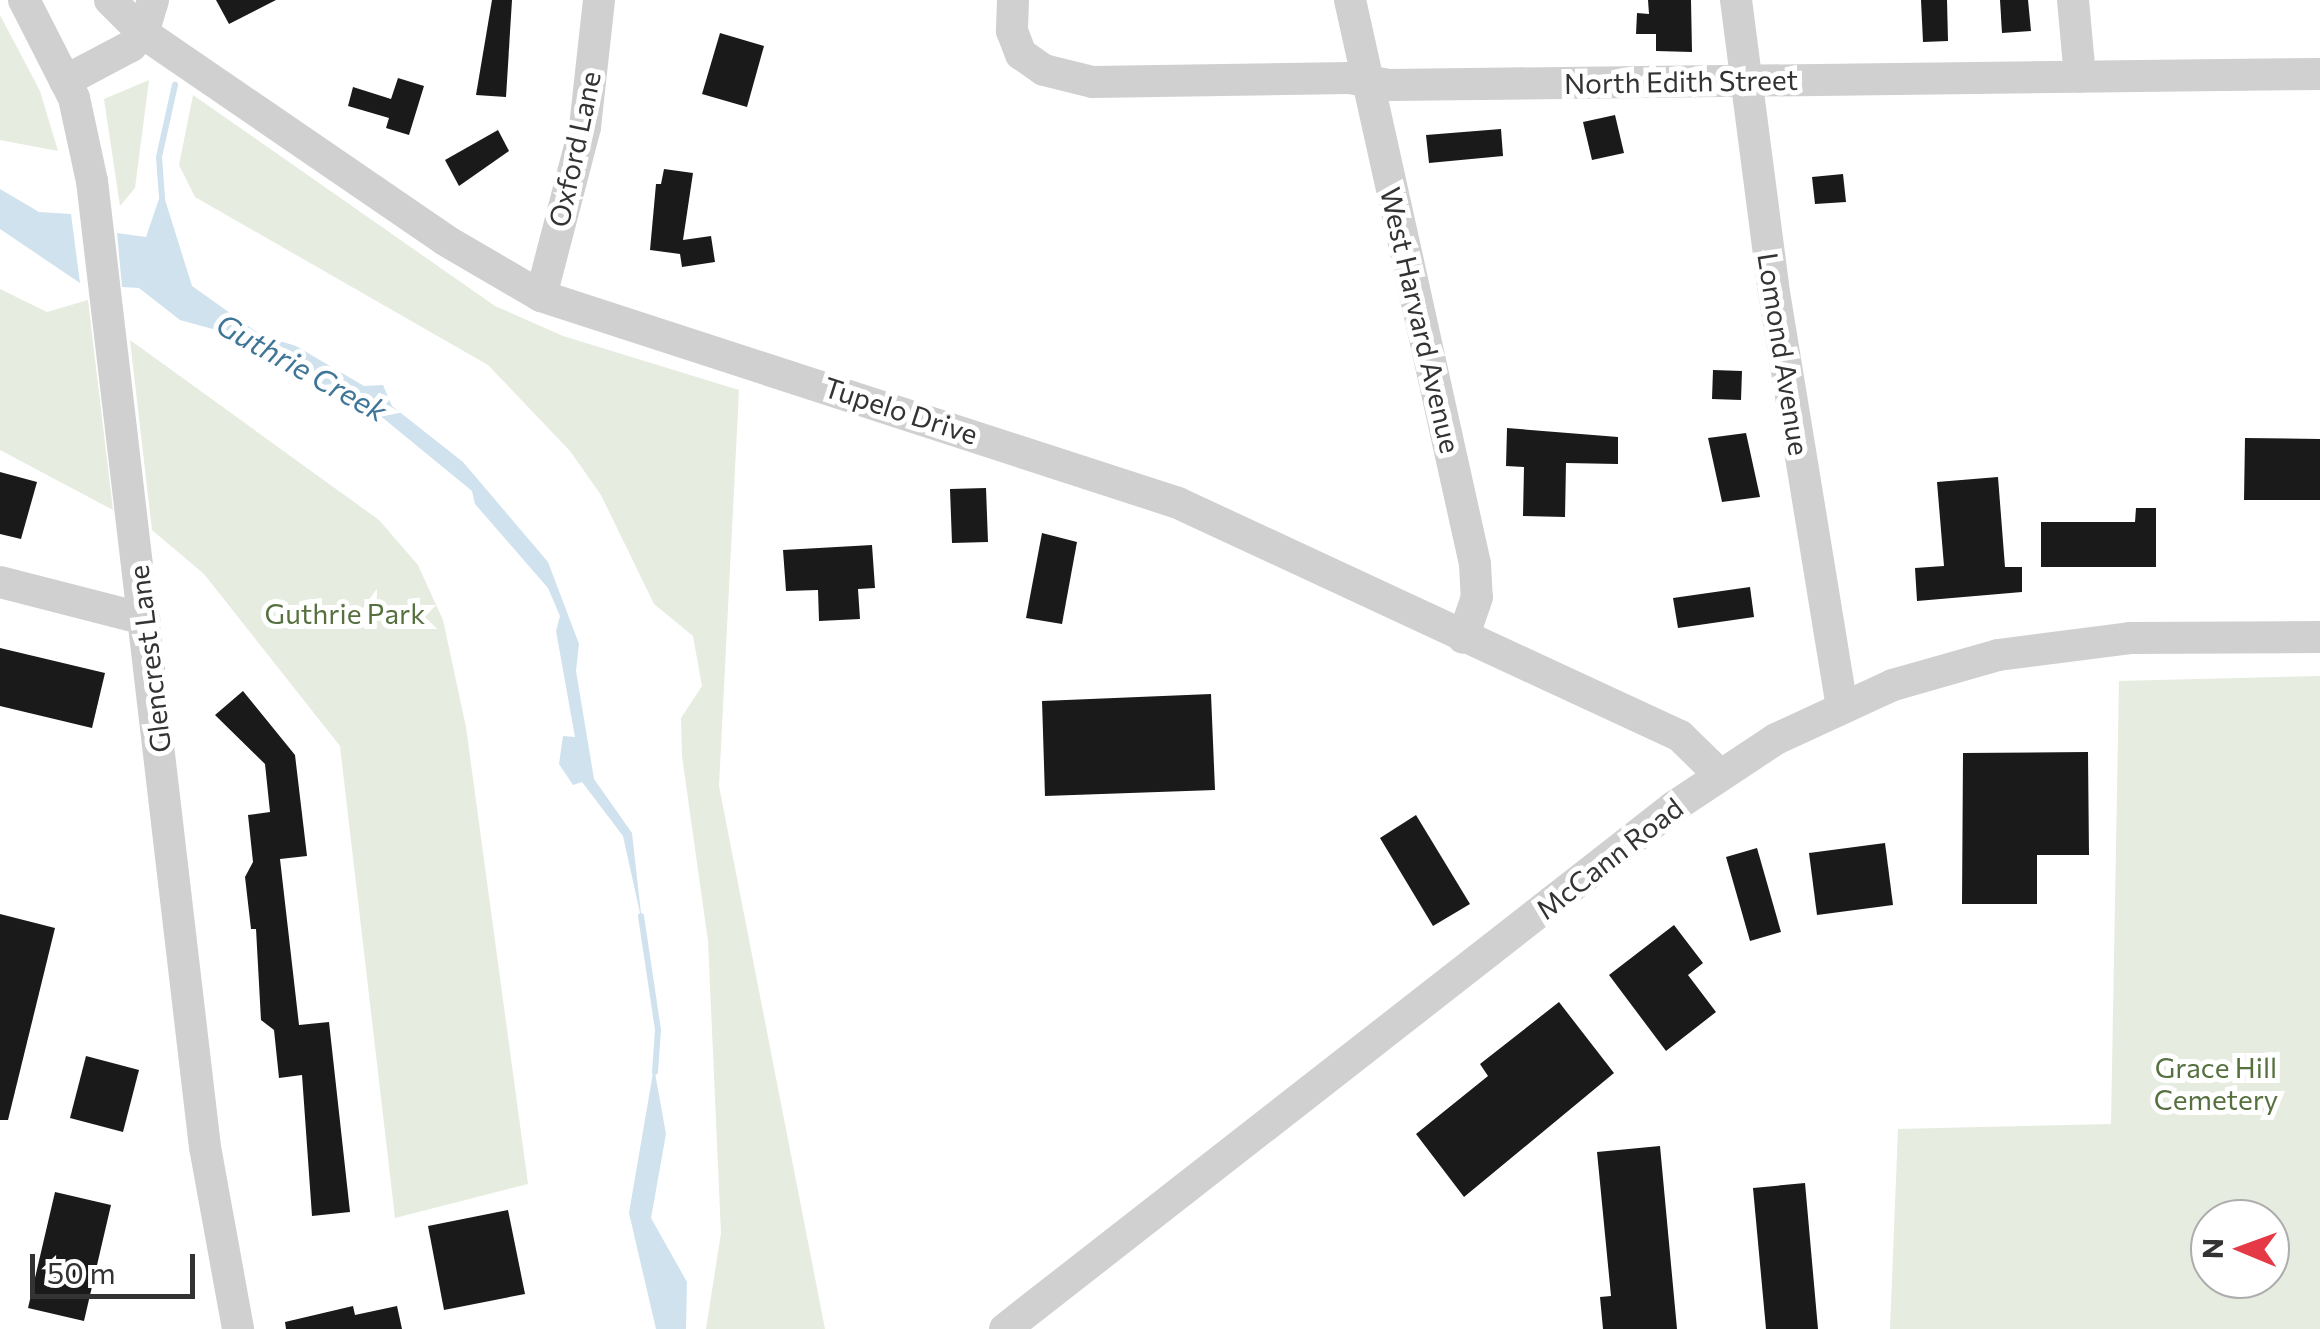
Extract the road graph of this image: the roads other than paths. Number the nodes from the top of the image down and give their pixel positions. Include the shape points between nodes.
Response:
1 (24, 0) edge
2 (110, 0) edge
3 (153, 0) edge
4 (598, 0) edge
5 (1013, 0) edge
6 (1350, 0) edge
7 (1736, 0) edge
8 (2073, 0) edge
9 (143, 33) junction
10 (2320, 74) edge
11 (2080, 76) junction
12 (1746, 79) junction
13 (66, 81) junction
14 (1368, 81) junction
15 (541, 296) junction
16 (0, 582) edge
17 (144, 619) junction
18 (2320, 637) edge
19 (1463, 638) junction
20 (1842, 706) junction
21 (1719, 774) junction
22 (238, 1329) edge
23 (1005, 1329) edge

1 - 13 street, Glencrest Lane
2 - 9 street, Tupelo Drive
3 - 9 street
4 - 15 street, Oxford Lane via 585,127
5 - 14 street, North Edith Street via 1017,48 1044,70 1094,82
6 - 14 street, West Harvard Avenue
7 - 12 street, Lomond Avenue
8 - 11 street
9 - 13 street via 109,62
9 - 15 street, Tupelo Drive via 457,249
10 - 11 street, North Edith Street
11 - 12 street, North Edith Street
12 - 14 street, North Edith Street
12 - 20 street, Lomond Avenue
13 - 17 street, Glencrest Lane via 94,198
14 - 19 street, West Harvard Avenue via 1476,564 1478,597
15 - 19 street, Tupelo Drive via 1120,480
16 - 17 street
17 - 22 street, Glencrest Lane via 205,1147
18 - 20 street, McCann Road via 2155,637 2042,648 1948,668
19 - 21 street, Tupelo Drive via 1680,736
20 - 21 street, McCann Road
21 - 23 street, McCann Road

